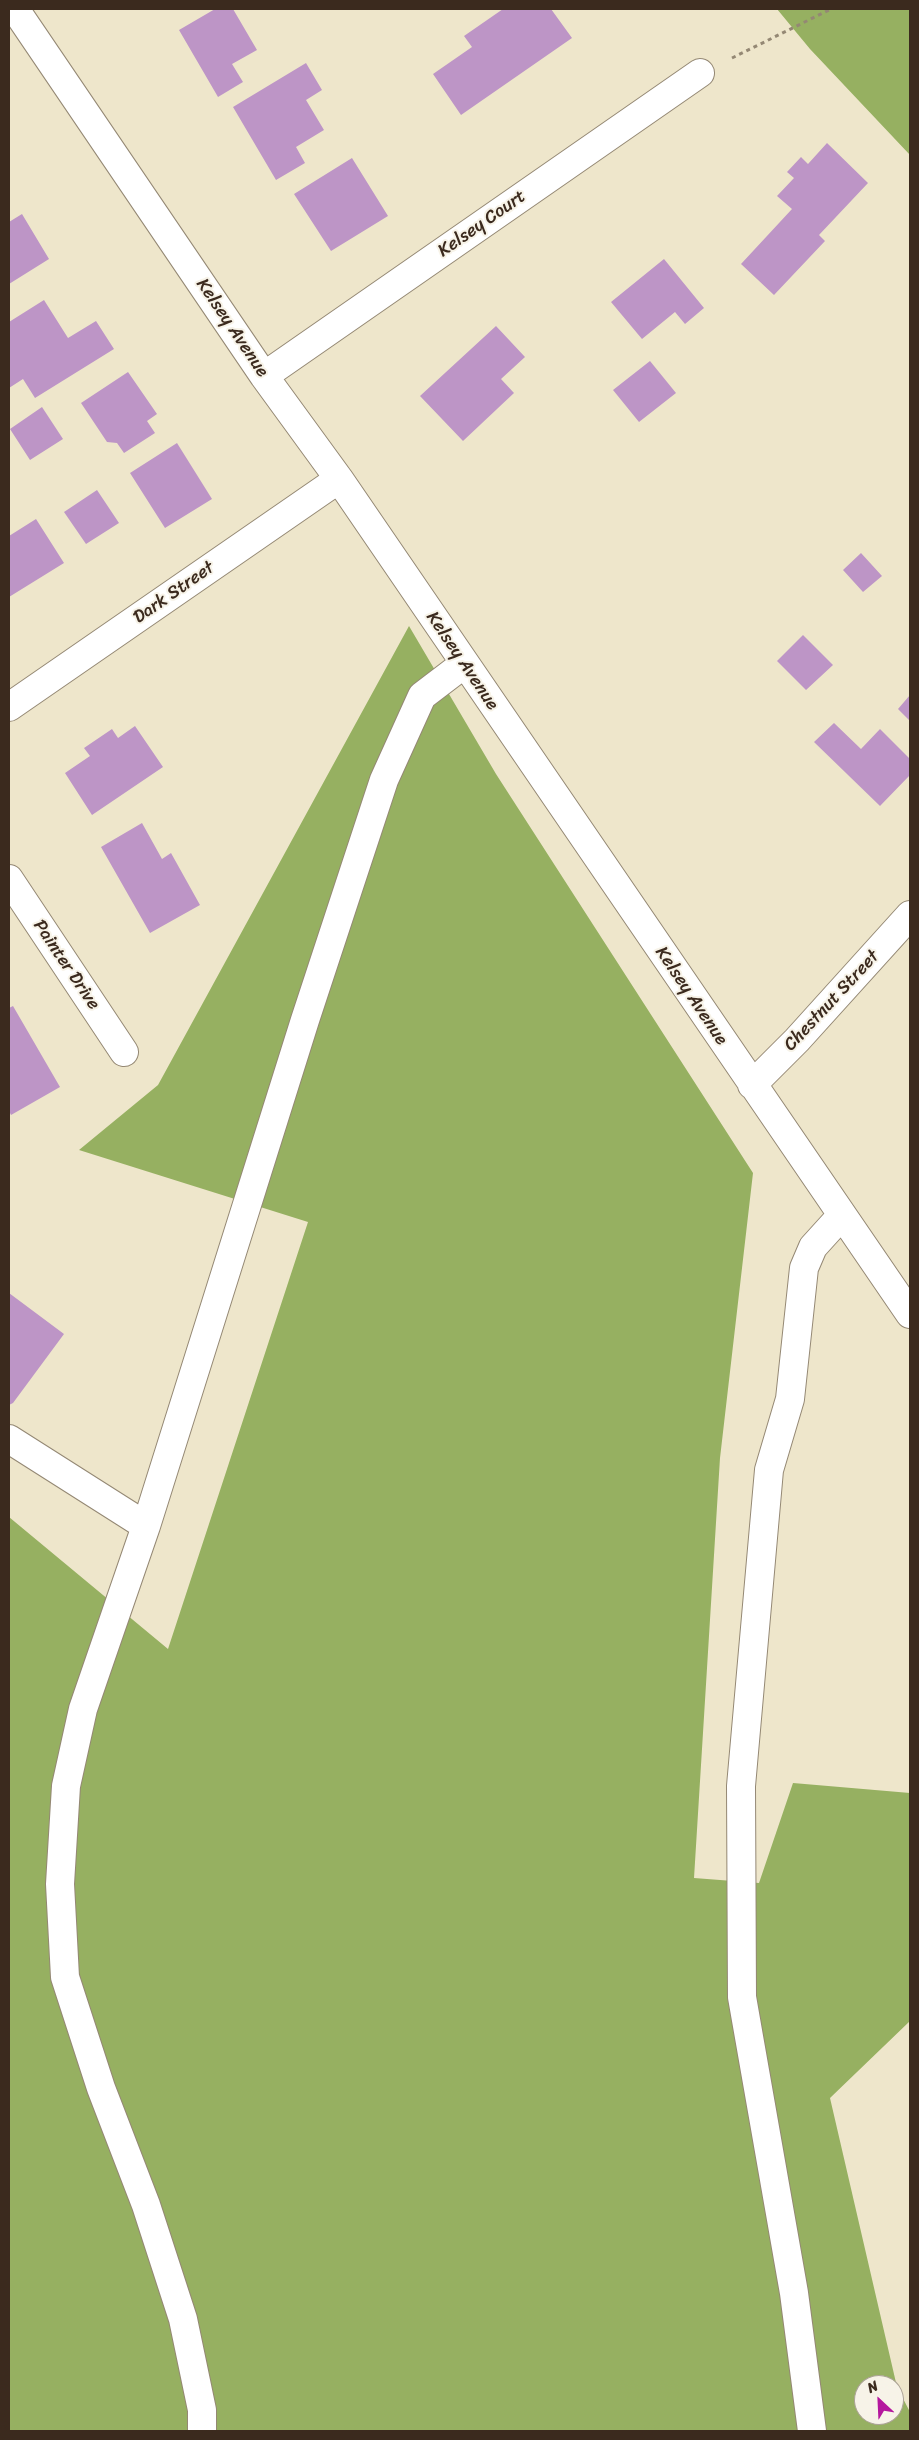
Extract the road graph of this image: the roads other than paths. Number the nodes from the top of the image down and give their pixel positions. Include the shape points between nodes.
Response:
1 (15, 9) edge
2 (700, 73) road end
3 (264, 376) junction
4 (338, 479) junction
5 (464, 664) junction
6 (9, 707) edge
7 (9, 879) edge
8 (910, 916) edge
9 (124, 1052) dead end
10 (752, 1085) junction
11 (842, 1215) junction
12 (910, 1314) edge
13 (9, 1439) edge
14 (146, 1526) junction
15 (202, 2431) edge
16 (812, 2431) edge

1 - 3 street, Kelsey Avenue
2 - 3 street, Kelsey Court
3 - 4 street, Kelsey Avenue
4 - 5 street, Kelsey Avenue
4 - 6 street, Dark Street
5 - 10 street, Kelsey Avenue
5 - 14 street via 422,696 384,780
7 - 9 street, Painter Drive
8 - 10 street, Chestnut Street
10 - 11 street, Kelsey Avenue
11 - 12 street, Kelsey Avenue
11 - 16 street via 813,1247 804,1268 790,1399 768,1470 741,1786 742,1997 794,2293
13 - 14 street
14 - 15 street via 84,1709 66,1786 60,1884 65,1977 183,2319 202,2410

